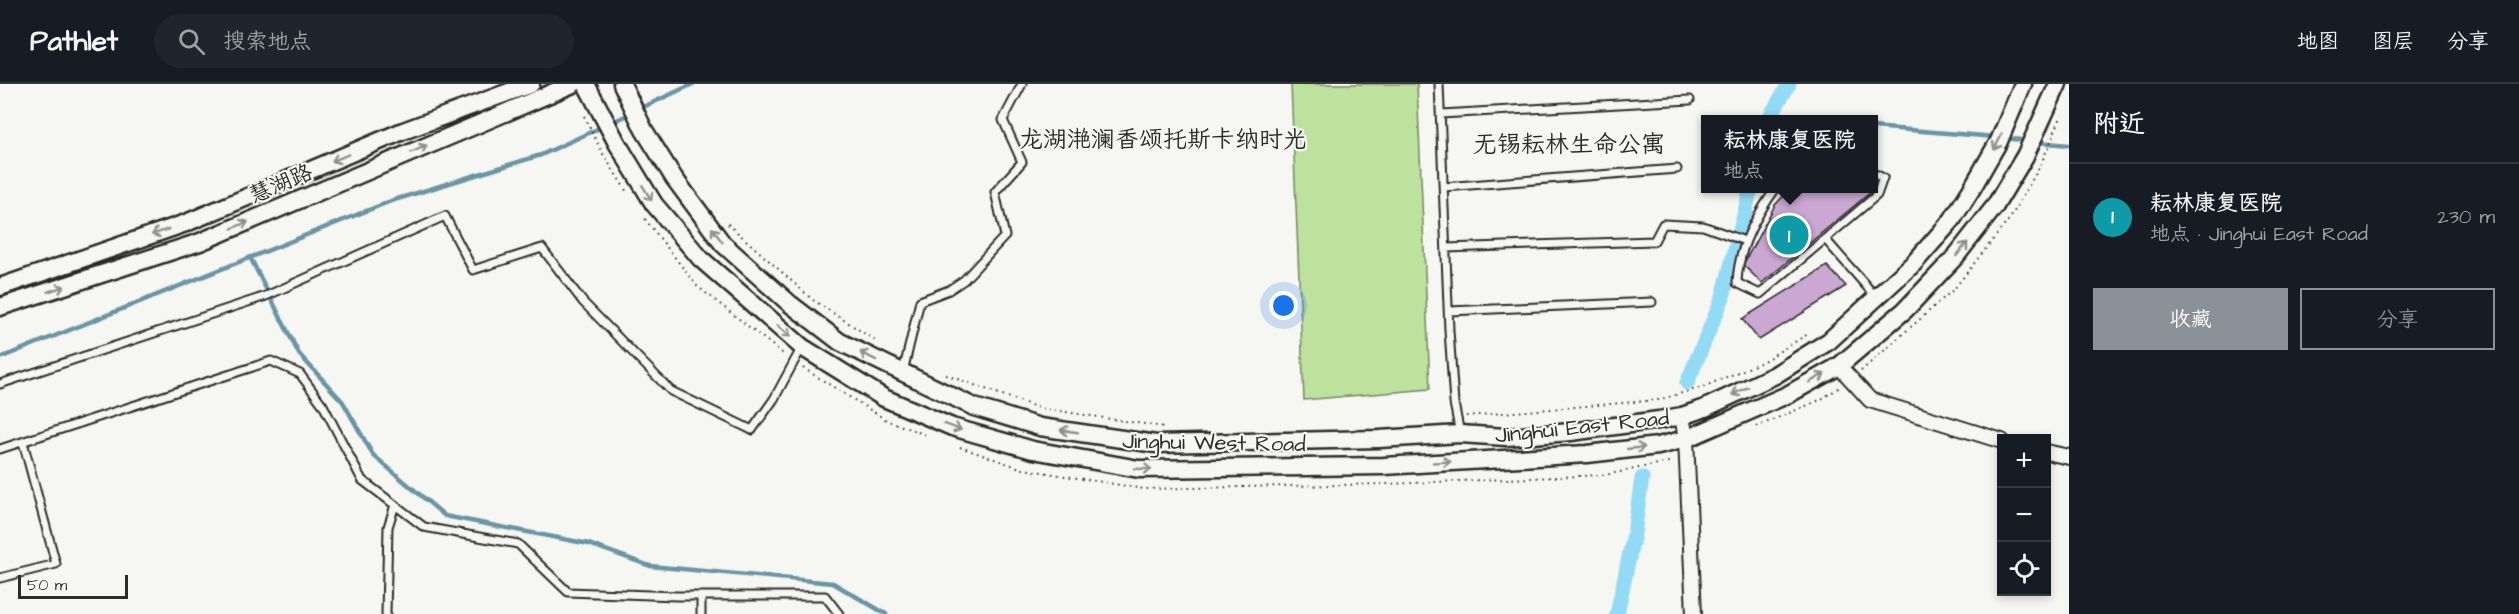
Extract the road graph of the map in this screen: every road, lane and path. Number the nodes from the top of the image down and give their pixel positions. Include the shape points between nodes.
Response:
1 (531, 84) edge
2 (573, 84) edge
3 (586, 84) edge
4 (622, 84) edge
5 (1022, 84) edge
6 (1439, 84) edge
7 (2058, 84) edge
8 (2022, 88) edge
9 (1690, 100) dead end
10 (1441, 114) junction
11 (594, 119) junction
12 (603, 154) dead end
13 (1677, 170) dead end
14 (1878, 176) edge
15 (1444, 187) junction
16 (1878, 192) edge
17 (1773, 193) edge
18 (1878, 193) edge
19 (725, 220) dead end
20 (1825, 239) junction
21 (1744, 241) junction
22 (1446, 248) junction
23 (0, 287) edge
24 (1876, 297) junction
25 (1652, 302) dead end
26 (0, 307) edge
27 (1449, 311) junction
28 (1809, 334) dead end
29 (878, 342) dead end
30 (802, 347) junction
31 (1839, 366) junction
32 (939, 372) dead end
33 (903, 374) junction
34 (0, 384) edge
35 (1682, 416) junction
36 (1457, 417) junction
37 (1166, 427) dead end
38 (1460, 434) junction
39 (1379, 439) joint
40 (1686, 439) junction
41 (1997, 440) edge
42 (23, 442) junction
43 (0, 449) edge
44 (2051, 453) edge
45 (2069, 457) edge
46 (1384, 466) joint
47 (395, 505) junction
48 (0, 578) edge
49 (701, 596) junction
50 (386, 614) edge
51 (701, 614) edge
52 (839, 614) edge
53 (1694, 614) edge

1 -> 23 street, 慧湖路 via 403,130 186,223
26 -> 2 street, 慧湖路 via 200,242
3 - 11 street, Jinghui West Road
33 -> 4 street, Jinghui West Road via 840,342 723,244 674,178 644,130
5 - 33 lane via 1003,120 1022,162 995,192 1005,236 964,280 920,301
6 - 10 lane
31 -> 7 street, Jinghui East Road via 1905,310 1956,256 1995,206 2025,156
8 -> 24 street, Jinghui East Road via 1999,141 1952,220 1914,263
9 - 10 lane
10 - 15 lane
11 - 12 path
11 -> 30 street, Jinghui West Road via 617,143 654,204 701,259
13 - 15 lane
14 - 16 lane via 1883,178
15 - 22 lane
17 - 21 lane
18 - 20 lane
19 - 29 path via 813,300
20 - 21 lane via 1760,294 1737,283
20 - 24 lane
21 - 22 lane via 1703,226 1663,224 1654,241
22 - 27 lane
24 -> 35 street, Jinghui East Road via 1829,341 1775,375
25 - 27 lane
27 - 36 lane
28 - 36 path, Jinghui East Road via 1762,362 1703,387 1658,400
30 - 34 lane via 752,430 671,391 583,302 542,248 473,270 445,216 266,296
30 -> 46 street, Jinghui West Road via 884,398 952,427 1033,450 1139,469
40 -> 31 street, Jinghui East Road via 1789,394
31 - 41 street via 1870,400
32 - 37 path, Jinghui West Road via 1039,408
39 -> 33 street, Jinghui West Road via 1156,444 1040,427 974,407
35 - 38 street, Jinghui East Road via 1550,434
35 - 40 street
36 - 38 lane
38 - 39 street, Jinghui East Road
46 -> 40 street, Jinghui East Road via 1587,454
40 - 53 street
42 - 43 lane
42 - 47 lane via 271,361 300,374 323,405 362,480
42 - 48 lane via 56,564
44 - 45 street
47 - 49 lane via 424,527 518,544 568,592
47 - 50 lane via 388,527
49 - 51 lane
49 - 52 lane via 825,596

